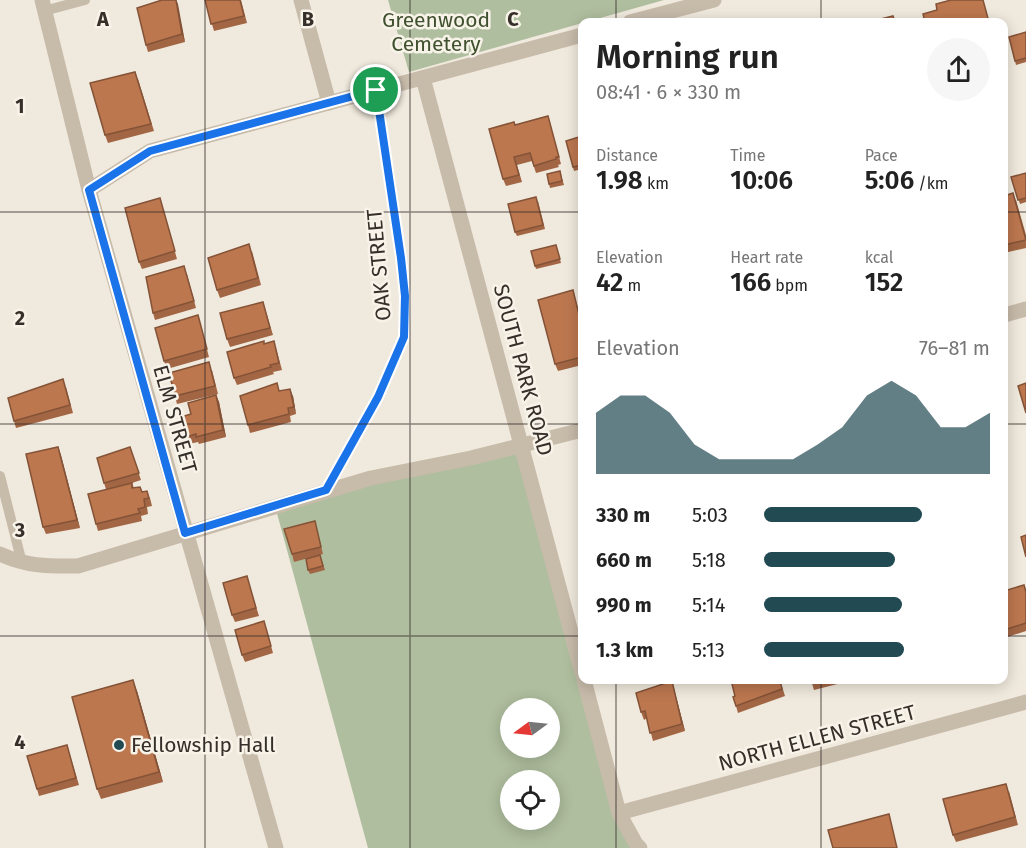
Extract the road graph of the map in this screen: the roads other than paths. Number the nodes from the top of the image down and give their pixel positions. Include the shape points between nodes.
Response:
1 (85, 0) edge
2 (301, 0) edge
3 (714, 0) edge
4 (43, 5) edge
5 (645, 18) edge
6 (578, 36) edge
7 (423, 78) junction
8 (376, 90) junction
9 (329, 103) junction
10 (89, 190) junction
11 (1026, 309) edge
12 (1008, 314) edge
13 (578, 431) edge
14 (522, 447) junction
15 (0, 476) edge
16 (326, 490) junction
17 (185, 533) junction
18 (0, 556) edge
19 (22, 563) junction
20 (578, 658) edge
21 (585, 684) edge
22 (1026, 702) edge
23 (619, 813) junction
24 (636, 847) edge
25 (276, 848) edge

1 - 4 lane
2 - 9 street
3 - 5 street
4 - 10 street, ELM STREET
6 - 7 street
7 - 8 street
7 - 14 street, SOUTH PARK ROAD
8 - 9 street
8 - 16 lane, OAK STREET via 401,258 404,337 378,397
9 - 10 street via 150,151
10 - 17 street, ELM STREET
11 - 12 street
13 - 14 street
14 - 16 street
14 - 20 street, SOUTH PARK ROAD
15 - 19 lane
16 - 17 street
17 - 19 street via 78,566
17 - 25 street, ELM STREET
18 - 19 street
21 - 23 street
22 - 23 street, NORTH ELLEN STREET
23 - 24 street

